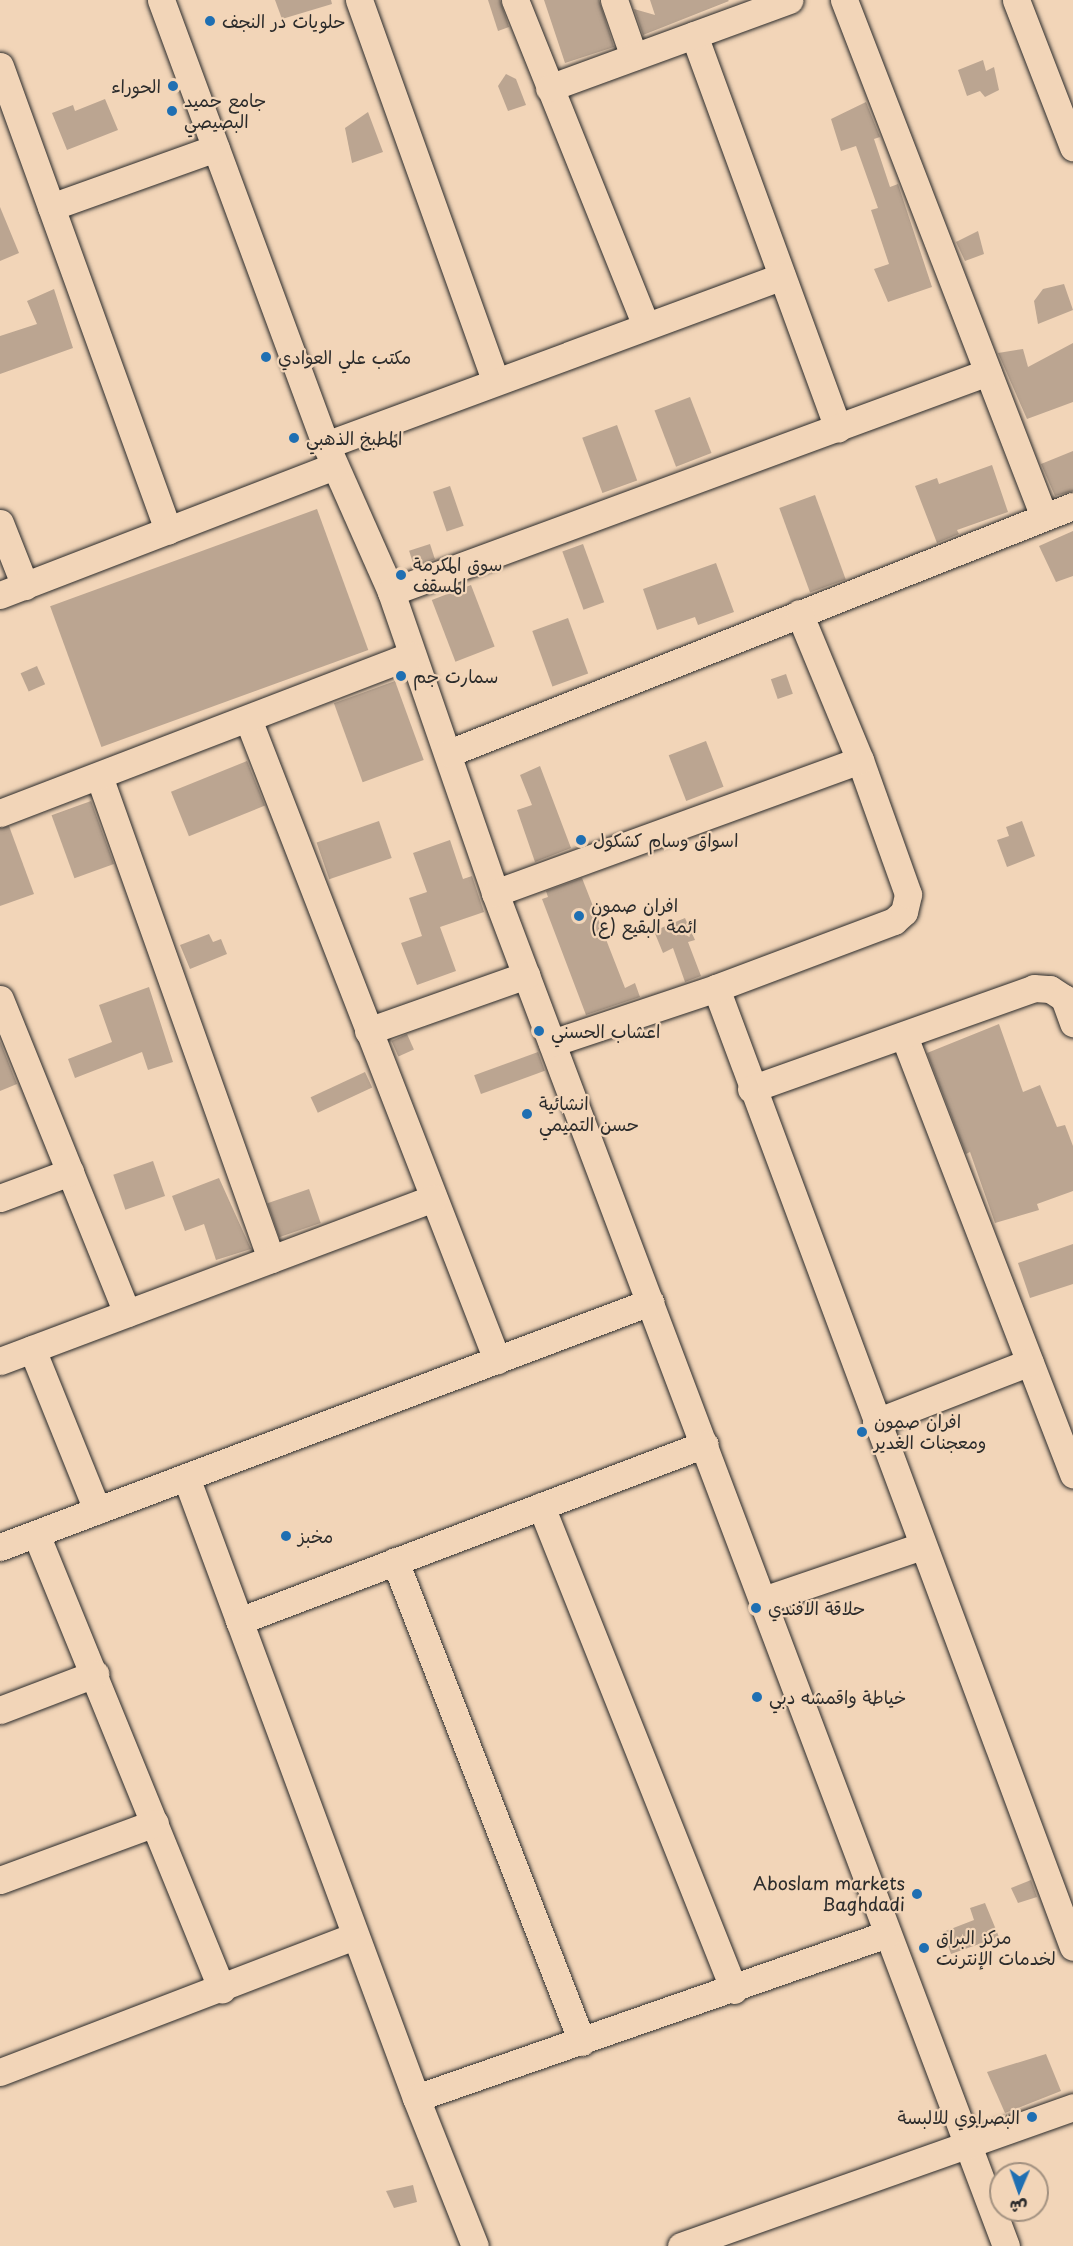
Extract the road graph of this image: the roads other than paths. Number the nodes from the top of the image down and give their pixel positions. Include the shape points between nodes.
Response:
1 (161, 0) edge
2 (359, 0) edge
3 (515, 0) edge
4 (614, 0) edge
5 (789, 0) edge
6 (844, 0) edge
7 (1016, 0) edge
8 (694, 35) junction
9 (634, 57) junction
10 (0, 66) edge
11 (549, 88) junction
12 (1073, 147) edge
13 (216, 148) junction
14 (51, 207) junction
15 (782, 276) junction
16 (646, 326) junction
17 (988, 372) junction
18 (495, 380) junction
19 (838, 428) junction
20 (330, 456) junction
21 (1073, 506) edge
22 (1044, 517) junction
23 (0, 523) edge
24 (168, 531) junction
25 (25, 586) junction
26 (391, 592) junction
27 (0, 596) edge
28 (799, 613) junction
29 (411, 655) junction
30 (248, 719) junction
31 (449, 753) junction
32 (860, 760) junction
33 (99, 776) junction
34 (0, 813) edge
35 (495, 893) junction
36 (526, 975) junction
37 (716, 988) junction
38 (1, 1006) edge
39 (1073, 1023) edge
40 (368, 1031) junction
41 (904, 1036) junction
42 (552, 1043) junction
43 (751, 1089) junction
44 (70, 1172) junction
45 (0, 1198) edge
46 (433, 1198) junction
47 (271, 1259) junction
48 (650, 1302) junction
49 (127, 1313) junction
50 (32, 1349) junction
51 (497, 1359) junction
52 (0, 1361) edge
53 (1030, 1362) junction
54 (876, 1422) junction
55 (704, 1444) junction
56 (1073, 1475) edge
57 (186, 1477) junction
58 (541, 1506) junction
59 (97, 1510) junction
60 (36, 1534) junction
61 (922, 1546) junction
62 (0, 1547) edge
63 (395, 1562) junction
64 (763, 1600) junction
65 (239, 1621) junction
66 (94, 1674) junction
67 (0, 1710) edge
68 (155, 1823) junction
69 (0, 1880) edge
70 (887, 1934) junction
71 (355, 1936) junction
72 (1073, 1947) edge
73 (222, 1990) junction
74 (734, 1990) junction
75 (582, 2042) junction
76 (0, 2072) edge
77 (416, 2098) junction
78 (1073, 2107) edge
79 (969, 2146) junction
80 (475, 2246) edge
81 (681, 2246) edge
82 (1006, 2246) edge

1 - 13 street
2 - 18 street
3 - 11 street
4 - 9 street
5 - 8 street
6 - 17 street
7 - 12 street
8 - 9 street
8 - 15 street
9 - 11 street
10 - 14 street
11 - 16 street
13 - 14 street
13 - 20 street
14 - 24 street
15 - 16 street
15 - 19 street
16 - 18 street
17 - 19 street
17 - 22 street
18 - 20 street
19 - 26 street
20 - 24 street
20 - 26 street
21 - 22 street
22 - 28 street
23 - 25 street
24 - 25 street
25 - 27 street
26 - 29 street
28 - 31 street
28 - 32 street
29 - 30 street
29 - 31 street
30 - 33 street
30 - 40 street
31 - 35 street
32 - 35 street
32 - 37 street via 908,894 904,912 894,921
33 - 34 street
33 - 47 street
35 - 36 street
36 - 40 street
36 - 42 street
37 - 42 street
37 - 43 street
38 - 44 street
39 - 41 street via 1064,998 1050,989 1034,988
40 - 46 street
41 - 43 street
41 - 53 street
42 - 48 street
43 - 54 street
44 - 45 street
44 - 49 street
46 - 47 street
46 - 51 street
47 - 49 street
48 - 51 street
48 - 55 street
49 - 50 street
50 - 52 street
50 - 59 street
51 - 57 street
53 - 54 street
53 - 56 street
54 - 61 street
55 - 58 street
55 - 64 street
57 - 59 street
57 - 65 street
58 - 63 street
58 - 74 street
59 - 60 street
60 - 62 street
60 - 66 street
61 - 64 street
61 - 72 street
63 - 65 street
63 - 75 street
64 - 70 street
65 - 71 street
66 - 67 street
66 - 68 street
68 - 69 street
68 - 73 street
70 - 74 street
70 - 79 street
71 - 73 street
71 - 77 street
73 - 76 street
74 - 75 street
75 - 77 street
77 - 80 street
78 - 79 street
79 - 81 street
79 - 82 street

